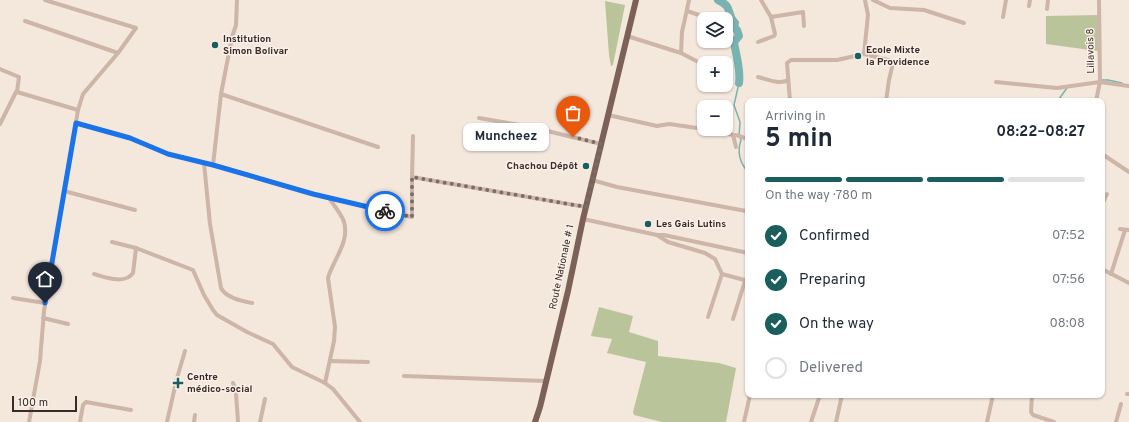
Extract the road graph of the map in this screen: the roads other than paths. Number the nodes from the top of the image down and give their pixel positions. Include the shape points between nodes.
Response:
1 (46, 0) edge
2 (237, 0) edge
3 (636, 0) edge
4 (689, 0) edge
5 (761, 0) edge
6 (865, 0) edge
7 (873, 0) edge
8 (1006, 0) edge
9 (1030, 0) edge
10 (1048, 0) edge
11 (1099, 0) edge
12 (1029, 6) dead end
13 (1047, 9) dead end
14 (687, 11) junction
15 (697, 14) edge
16 (771, 17) junction
17 (1004, 17) dead end
18 (24, 21) dead end
19 (964, 23) dead end
20 (804, 26) dead end
21 (627, 36) junction
22 (758, 42) dead end
23 (118, 53) junction
24 (681, 54) junction
25 (864, 54) junction
26 (697, 62) edge
27 (0, 69) edge
28 (758, 76) dead end
29 (788, 80) junction
30 (996, 82) dead end
31 (1100, 82) junction
32 (1129, 86) edge
33 (16, 92) junction
34 (221, 94) junction
35 (790, 98) edge
36 (886, 98) edge
37 (1097, 98) edge
38 (78, 110) junction
39 (608, 115) junction
40 (479, 118) dead end
41 (76, 123) junction
42 (0, 124) edge
43 (697, 128) edge
44 (733, 135) joint
45 (413, 136) dead end
46 (745, 138) edge
47 (601, 144) junction
48 (378, 147) dead end
49 (736, 147) dead end
50 (1105, 156) edge
51 (204, 163) junction
52 (213, 165) junction
53 (1129, 172) edge
54 (412, 177) junction
55 (592, 180) junction
56 (64, 191) junction
57 (1107, 194) dead end
58 (328, 198) junction
59 (1105, 198) edge
60 (586, 207) junction
61 (134, 210) dead end
62 (745, 211) edge
63 (583, 219) junction
64 (1120, 229) dead end
65 (1127, 230) edge
66 (657, 235) junction
67 (112, 242) dead end
68 (136, 248) junction
69 (745, 252) edge
70 (1105, 271) edge
71 (94, 274) dead end
72 (722, 274) junction
73 (1111, 274) junction
74 (745, 281) edge
75 (745, 284) edge
76 (1129, 284) edge
77 (13, 298) dead end
78 (45, 303) junction
79 (252, 303) dead end
80 (708, 317) dead end
81 (44, 318) junction
82 (734, 318) dead end
83 (68, 324) dead end
84 (185, 351) dead end
85 (330, 361) junction
86 (368, 362) dead end
87 (404, 376) dead end
88 (547, 381) junction
89 (233, 383) dead end
90 (326, 383) junction
91 (749, 398) edge
92 (819, 398) edge
93 (841, 398) edge
94 (992, 398) edge
95 (1032, 398) edge
96 (265, 399) dead end
97 (1121, 404) dead end
98 (131, 410) dead end
99 (195, 415) dead end
100 (30, 422) edge
101 (80, 422) edge
102 (167, 422) edge
103 (194, 422) edge
104 (238, 422) edge
105 (260, 422) edge
106 (360, 422) edge
107 (535, 422) edge
108 (744, 422) edge
109 (811, 422) edge
110 (836, 422) edge
111 (987, 422) edge
112 (1054, 422) edge
113 (1116, 422) edge

1 - 23 street via 136,28
2 - 34 street via 236,25
3 - 21 main road, Route Nationale # 1
4 - 14 street
5 - 16 street
6 - 25 street via 868,15
7 - 19 street via 890,8 924,10
8 - 17 street
9 - 12 street
10 - 13 street
11 - 31 street, Lillavois 8
14 - 15 street
14 - 24 street via 682,32
16 - 20 street via 803,12
16 - 22 street via 774,36
18 - 23 street
21 - 24 street
21 - 39 main road, Route Nationale # 1
23 - 38 street via 84,94
24 - 26 street
25 - 29 street via 837,60 790,60 787,63
25 - 36 street via 892,62
27 - 33 street via 19,77
28 - 29 street via 779,82
29 - 35 street
30 - 31 street via 1057,88
31 - 32 street
31 - 37 street, Lillavois 8
33 - 38 street
33 - 42 street
34 - 48 street
34 - 52 street
38 - 41 street
39 - 43 street via 657,126 669,124
39 - 47 main road, Route Nationale # 1
40 - 47 street via 531,127
41 - 51 street via 130,138 168,154
41 - 56 street
44 - 46 street
44 - 49 street
45 - 54 street
47 - 55 main road, Route Nationale # 1
50 - 53 street
51 - 52 street
51 - 79 street via 210,224 221,288 238,300
52 - 58 street
54 - 58 street via 412,217
54 - 60 street
55 - 60 main road, Route Nationale # 1
55 - 62 street
56 - 61 street
56 - 78 street
57 - 59 street
58 - 85 street via 344,222 345,232 330,271 328,285 335,328
60 - 63 main road, Route Nationale # 1
63 - 66 street
63 - 88 main road, Route Nationale # 1
64 - 65 street
65 - 73 street
66 - 69 street
66 - 72 street via 668,242 711,256
67 - 68 street
68 - 71 street via 133,273 130,277 110,279
68 - 90 street via 192,270 217,315 273,344 292,367
70 - 73 street
72 - 74 street
72 - 80 street
73 - 76 street
75 - 82 street
77 - 78 street
78 - 81 street
81 - 83 street
81 - 100 street
84 - 102 street
85 - 86 street
85 - 90 street
87 - 88 street
88 - 107 main road, Route Nationale # 1
89 - 104 street
90 - 106 street
91 - 108 street
92 - 109 street
93 - 110 street
94 - 111 street
95 - 112 street via 1030,412
96 - 105 street
97 - 113 street
98 - 101 street via 86,402 83,405
99 - 103 street

